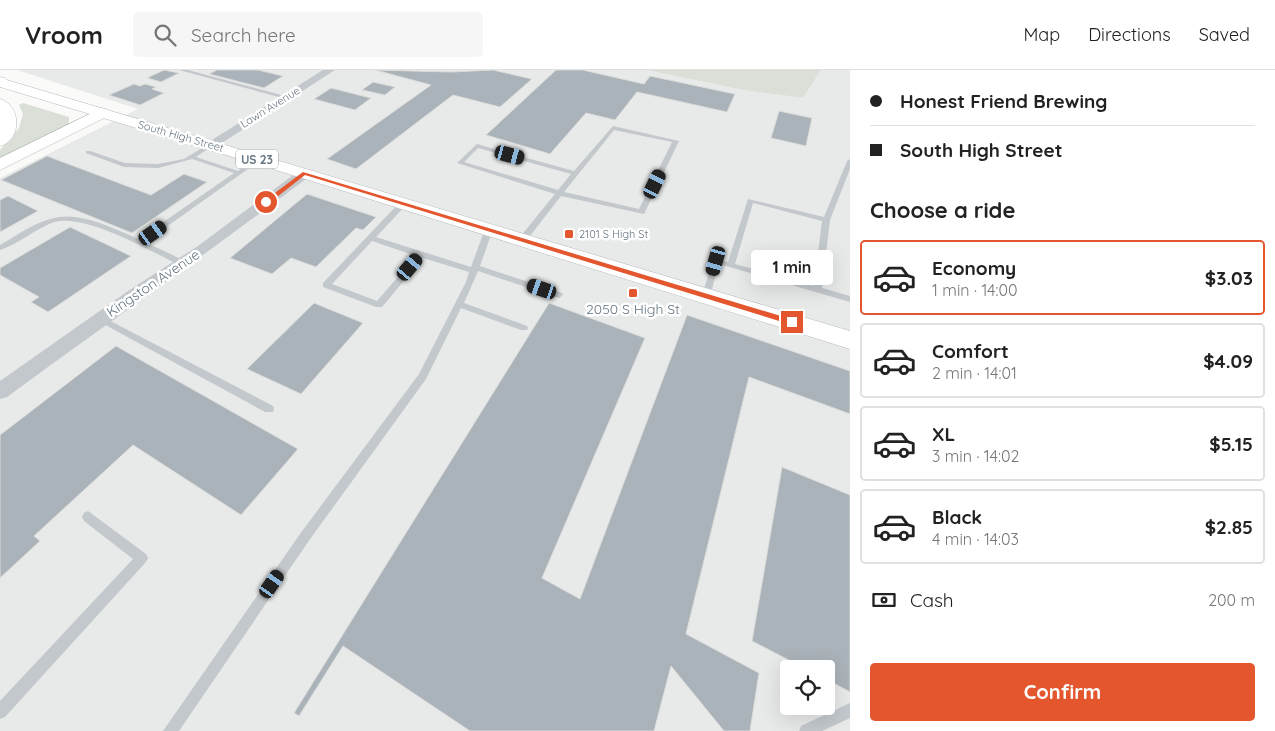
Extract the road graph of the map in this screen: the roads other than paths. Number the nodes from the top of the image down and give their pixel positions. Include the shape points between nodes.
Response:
1 (182, 70) edge
2 (208, 70) edge
3 (330, 70) edge
4 (200, 75) junction
5 (1, 82) edge
6 (286, 97) junction
7 (0, 104) edge
8 (102, 113) junction
9 (0, 141) edge
10 (210, 145) junction
11 (88, 152) dead end
12 (191, 157) junction
13 (258, 159) junction
14 (850, 160) edge
15 (0, 164) edge
16 (239, 173) junction
17 (305, 173) junction
18 (575, 173) junction
19 (559, 193) junction
20 (404, 203) junction
21 (826, 220) junction
22 (490, 229) junction
23 (371, 238) junction
24 (523, 239) junction
25 (139, 243) junction
26 (0, 248) edge
27 (421, 255) junction
28 (182, 263) junction
29 (730, 265) junction
30 (475, 269) junction
31 (818, 290) junction
32 (559, 295) dead end
33 (706, 296) junction
34 (850, 299) edge
35 (459, 304) junction
36 (102, 319) junction
37 (524, 328) dead end
38 (850, 340) edge
39 (3, 385) edge
40 (269, 409) dead end
41 (88, 517) dead end
42 (850, 710) edge
43 (0, 712) edge
44 (170, 731) edge
45 (806, 731) edge

1 - 4 lane
2 - 4 lane
3 - 6 street, Lawn Avenue
4 - 6 lane
5 - 8 main road, South High Street / US 23
6 - 10 street, Lawn Avenue
7 - 9 main road via 8,114 10,124
8 - 10 main road, South High Street / US 23
8 - 15 main road
10 - 12 lane
10 - 13 main road, South High Street / US 23
11 - 12 lane via 124,165 158,166
12 - 16 lane
13 - 16 lane
13 - 17 main road, South High Street / US 23
14 - 21 lane
16 - 25 lane
17 - 20 main road, South High Street / US 23
17 - 28 street, Kingston Avenue
18 - 19 lane
18 - 19 lane via 477,146 460,163
18 - 19 lane via 613,128 676,141 640,212
19 - 24 lane
20 - 22 main road, South High Street / US 23
20 - 23 lane
21 - 29 lane via 750,200
21 - 31 lane
22 - 24 main road, South High Street / US 23
22 - 30 lane
23 - 27 lane
23 - 27 lane via 326,285 379,305
24 - 33 main road, South High Street / US 23
25 - 26 lane via 90,223 66,218 40,226
25 - 28 lane
27 - 30 lane
28 - 36 street, Kingston Avenue
29 - 31 lane
29 - 33 lane via 716,261
30 - 32 lane
30 - 35 lane
31 - 34 lane
33 - 38 main road, South High Street / US 23
35 - 37 lane
35 - 44 lane via 423,376 304,538
36 - 39 street, Kingston Avenue
36 - 40 lane
41 - 43 lane via 142,558
42 - 45 lane

